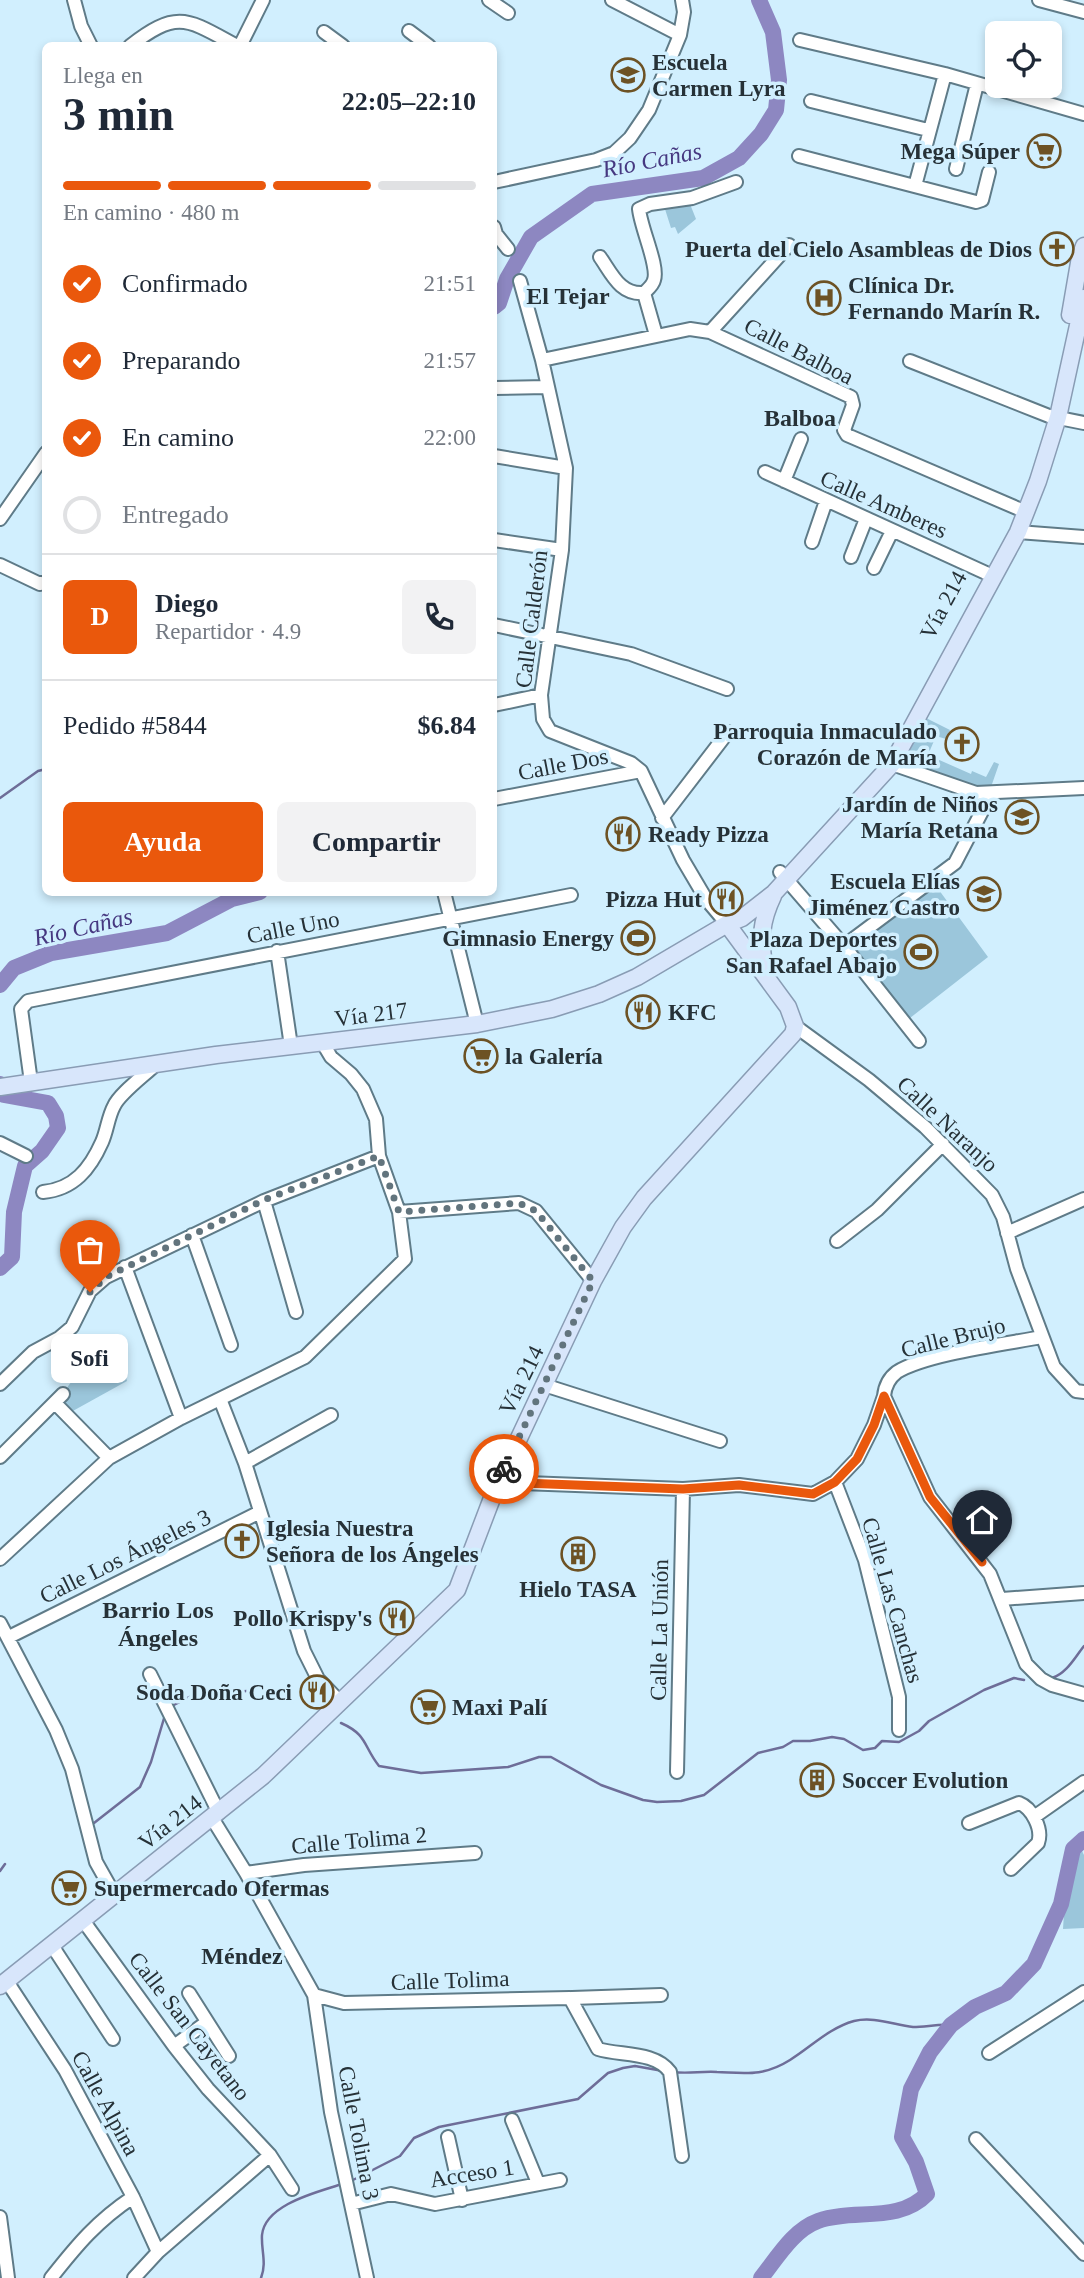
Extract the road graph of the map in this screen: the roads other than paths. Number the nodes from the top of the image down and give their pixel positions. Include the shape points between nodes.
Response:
1 (74, 0) edge
2 (263, 0) edge
3 (489, 0) edge
4 (612, 0) edge
5 (682, 0) edge
6 (1039, 0) edge
7 (1084, 12) edge
8 (508, 13) dead end
9 (409, 31) dead end
10 (324, 32) dead end
11 (680, 35) junction
12 (800, 40) dead end
13 (89, 42) edge
14 (135, 42) edge
15 (231, 42) edge
16 (240, 42) edge
17 (338, 42) edge
18 (424, 42) edge
19 (945, 74) junction
20 (977, 84) junction
21 (811, 101) dead end
22 (1084, 114) edge
23 (928, 130) junction
24 (799, 156) dead end
25 (956, 169) dead end
26 (989, 172) dead end
27 (497, 181) edge
28 (736, 182) dead end
29 (915, 186) junction
30 (497, 235) edge
31 (789, 245) dead end
32 (1084, 246) edge
33 (508, 249) dead end
34 (600, 257) dead end
35 (520, 281) dead end
36 (644, 293) junction
37 (1084, 298) edge
38 (710, 332) junction
39 (656, 335) junction
40 (542, 359) junction
41 (910, 361) dead end
42 (547, 387) junction
43 (497, 388) edge
44 (1054, 416) junction
45 (1084, 423) edge
46 (801, 439) dead end
47 (497, 456) edge
48 (42, 459) edge
49 (566, 468) junction
50 (765, 472) dead end
51 (784, 481) junction
52 (826, 501) junction
53 (1022, 510) junction
54 (0, 519) edge
55 (866, 519) junction
56 (892, 531) junction
57 (1018, 532) junction
58 (1084, 537) edge
59 (497, 540) edge
60 (812, 542) dead end
61 (562, 550) junction
62 (851, 557) dead end
63 (0, 565) edge
64 (874, 568) dead end
65 (986, 573) junction
66 (42, 583) edge
67 (497, 626) edge
68 (550, 639) junction
69 (727, 690) dead end
70 (541, 695) junction
71 (497, 704) edge
72 (728, 733) dead end
73 (888, 762) junction
74 (641, 771) junction
75 (1084, 788) edge
76 (991, 794) junction
77 (497, 798) edge
78 (662, 818) junction
79 (783, 876) junction
80 (774, 893) junction
81 (571, 895) dead end
82 (445, 896) edge
83 (450, 918) junction
84 (727, 924) junction
85 (844, 946) junction
86 (277, 951) junction
87 (766, 976) junction
88 (477, 1024) junction
89 (795, 1026) junction
90 (919, 1041) dead end
91 (323, 1042) junction
92 (291, 1046) junction
93 (156, 1064) junction
94 (30, 1082) junction
95 (4, 1087) edge
96 (0, 1143) edge
97 (943, 1143) junction
98 (26, 1156) dead end
99 (379, 1156) junction
100 (43, 1192) dead end
101 (1084, 1199) edge
102 (264, 1200) junction
103 (399, 1212) junction
104 (1007, 1233) junction
105 (192, 1236) junction
106 (837, 1241) dead end
107 (125, 1267) junction
108 (593, 1281) junction
109 (296, 1312) dead end
110 (1042, 1337) junction
111 (231, 1345) dead end
112 (0, 1384) edge
113 (544, 1385) junction
114 (1084, 1392) edge
115 (884, 1396) junction
116 (220, 1399) junction
117 (331, 1415) dead end
118 (181, 1418) junction
119 (720, 1441) dead end
120 (0, 1457) edge
121 (109, 1458) junction
122 (245, 1463) junction
123 (498, 1482) junction
124 (835, 1482) junction
125 (683, 1489) junction
126 (260, 1512) junction
127 (0, 1559) edge
128 (1084, 1593) edge
129 (1002, 1599) junction
130 (3, 1628) edge
131 (150, 1674) dead end
132 (1084, 1694) edge
133 (340, 1702) junction
134 (899, 1731) dead end
135 (677, 1772) dead end
136 (1084, 1782) edge
137 (215, 1815) junction
138 (1034, 1817) junction
139 (969, 1823) dead end
140 (475, 1853) dead end
141 (1011, 1869) dead end
142 (246, 1872) junction
143 (114, 1894) junction
144 (82, 1919) junction
145 (51, 1944) junction
146 (3, 1983) edge
147 (1084, 1992) edge
148 (189, 1993) dead end
149 (314, 1995) junction
150 (661, 1995) dead end
151 (572, 1998) junction
152 (207, 2022) junction
153 (113, 2039) dead end
154 (174, 2046) junction
155 (989, 2053) dead end
156 (229, 2056) dead end
157 (512, 2120) dead end
158 (448, 2137) dead end
159 (976, 2139) dead end
160 (270, 2155) junction
161 (682, 2156) dead end
162 (560, 2180) dead end
163 (538, 2183) junction
164 (292, 2189) dead end
165 (132, 2197) junction
166 (350, 2199) junction
167 (462, 2200) junction
168 (0, 2217) edge
169 (158, 2252) junction
170 (1084, 2254) edge
171 (8, 2278) edge
172 (51, 2278) edge
173 (134, 2278) edge
174 (367, 2278) edge

1 - 13 street
2 - 16 street
3 - 8 street
4 - 11 street
5 - 11 street
6 - 7 street
9 - 18 street
10 - 17 street
11 - 27 street via 649,110 614,153
12 - 19 street
14 - 15 street via 169,22 199,25
19 - 20 street
19 - 23 street
20 - 22 street
20 - 25 street
21 - 23 street
23 - 29 street
24 - 29 street
26 - 29 street via 980,202
28 - 36 street via 692,198 639,209 656,267 654,283
30 - 33 street
31 - 38 street
32 - 44 main road, Vía 214
34 - 36 street via 620,287
35 - 40 street, Calle Calderón
36 - 39 street
37 - 44 main road, Vía 214
38 - 39 street, Calle Balboa via 690,329
38 - 53 street, Calle Balboa via 850,397 853,405 844,430 847,435
39 - 40 street, Calle Balboa
40 - 42 street, Calle Calderón
41 - 44 street
42 - 43 street
42 - 49 street, Calle Calderón
44 - 45 street
44 - 53 main road, Vía 214
46 - 51 street
47 - 49 street
48 - 54 street
49 - 61 street, Calle Calderón
50 - 51 street, Calle Amberes
51 - 52 street, Calle Amberes
52 - 55 street, Calle Amberes
52 - 60 street
53 - 57 main road, Vía 214
53 - 65 main road, Vía 214
55 - 56 street, Calle Amberes
55 - 62 street
56 - 64 street
56 - 65 street, Calle Amberes
57 - 58 street
57 - 73 main road, Vía 214
59 - 61 street
61 - 68 street, Calle Calderón
63 - 66 street
65 - 73 main road, Vía 214
67 - 68 street
68 - 69 street via 631,654
68 - 70 street, Calle Calderón
70 - 71 street
70 - 74 street, Calle Calderón via 543,719 550,731
72 - 78 street
73 - 76 street via 957,788
73 - 79 main road, Vía 214
74 - 77 street, Calle Dos
74 - 78 street
75 - 76 street
76 - 85 street via 956,863
78 - 84 street via 702,893
79 - 80 main road, Vía 214
79 - 84 main road, Vía 214
79 - 85 street
80 - 84 main road, Vía 214
80 - 87 main road via 761,926
81 - 83 street, Calle Uno
82 - 83 street
83 - 86 street, Calle Uno
83 - 88 street
84 - 87 main road
84 - 88 main road, Vía 217 via 599,994
85 - 90 street
86 - 92 street
86 - 94 street, Calle Uno via 28,1001 21,1009
87 - 89 main road
88 - 91 main road, Vía 217
89 - 97 street, Calle Naranjo via 869,1080
89 - 108 main road, Vía 214 via 789,1040 644,1198
91 - 92 main road, Vía 217
91 - 99 street via 331,1057 363,1089 376,1119
92 - 93 main road, Vía 217
93 - 94 main road, Vía 217
93 - 100 street via 114,1104 102,1142 80,1176 59,1190
94 - 95 main road, Vía 217
96 - 98 street
97 - 104 street, Calle Naranjo via 992,1195
97 - 106 street via 877,1210
99 - 102 street
99 - 103 street
101 - 104 street
102 - 105 street
102 - 109 street
103 - 108 street via 528,1205
103 - 116 street via 405,1259 305,1357
104 - 110 street, Calle Naranjo
105 - 107 street
105 - 111 street
107 - 112 street via 90,1292 72,1327 33,1352
107 - 118 street
108 - 113 main road, Vía 214
110 - 114 street, Calle Naranjo via 1054,1367 1076,1391
110 - 115 street, Calle Brujo via 898,1371
113 - 119 street
113 - 123 main road, Vía 214
115 - 124 street, Calle Brujo via 861,1453
115 - 129 street via 930,1497 979,1558
116 - 118 street
116 - 122 street
117 - 122 street
118 - 121 street
120 - 121 street via 59,1398
121 - 127 street
122 - 126 street
123 - 125 street
123 - 133 main road, Vía 214 via 457,1590
124 - 125 street via 809,1494 739,1485
124 - 134 street, Calle Las Canchas via 865,1560 899,1697
125 - 135 street, Calle La Unión
126 - 130 street, Calle Los Ángeles 3
126 - 133 street via 304,1651 318,1679
128 - 129 street
129 - 132 street via 1026,1664 1052,1685
130 - 143 street via 60,1739 96,1862
131 - 137 street
133 - 137 main road, Vía 214
136 - 138 street
137 - 142 street
137 - 143 main road, Vía 214
138 - 139 street via 1019,1803
138 - 141 street via 1039,1840
140 - 142 street, Calle Tolima 2
142 - 149 street
143 - 144 main road, Vía 214
144 - 145 main road, Vía 214
144 - 154 street, Calle San Cayetano
145 - 146 main road, Vía 214
145 - 153 street
146 - 165 street, Calle Alpina via 65,2070
147 - 155 street
148 - 152 street
149 - 151 street, Calle Tolima via 344,2003
149 - 166 street, Calle Tolima 3
150 - 151 street, Calle Tolima
151 - 161 street via 598,2049 657,2060 666,2066
152 - 154 street
152 - 156 street
154 - 160 street, Calle San Cayetano
157 - 163 street
158 - 167 street
159 - 170 street
160 - 164 street, Calle San Cayetano
160 - 169 street
162 - 163 street, Acceso 1
163 - 167 street, Acceso 1
165 - 169 street, Calle Alpina
165 - 172 street via 87,2232
166 - 167 street, Acceso 1 via 391,2194 435,2204
166 - 174 street, Calle Tolima 3
168 - 171 street
169 - 173 street

